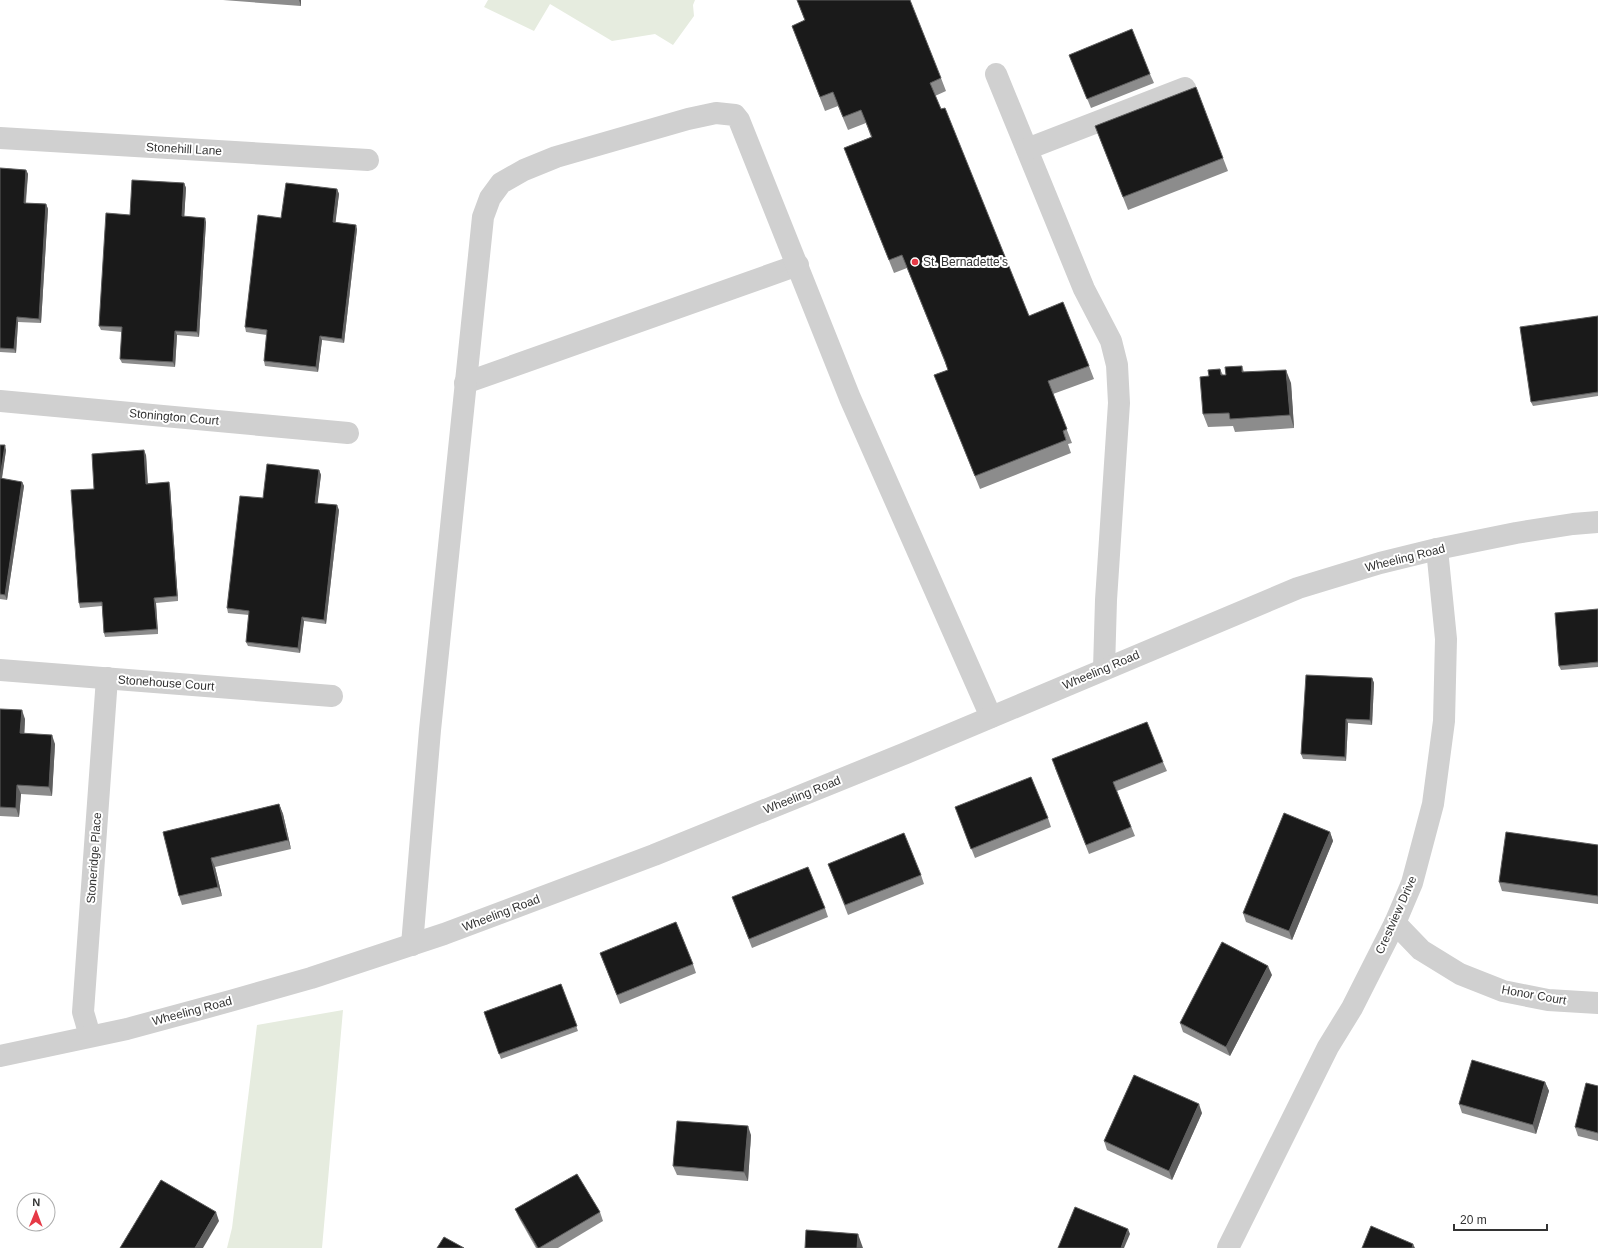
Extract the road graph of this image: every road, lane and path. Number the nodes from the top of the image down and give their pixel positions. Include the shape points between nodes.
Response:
1 (996, 74) dead end
2 (1185, 88) dead end
3 (0, 138) edge
4 (1027, 149) junction
5 (368, 160) dead end
6 (798, 265) junction
7 (465, 383) junction
8 (0, 401) edge
9 (348, 433) dead end
10 (1598, 522) edge
11 (1437, 549) junction
12 (1104, 669) junction
13 (0, 670) edge
14 (107, 678) junction
15 (332, 696) dead end
16 (991, 717) junction
17 (1395, 923) junction
18 (412, 945) junction
19 (1598, 1003) edge
20 (90, 1036) junction
21 (0, 1056) edge
22 (1228, 1248) edge

1 - 4 street
2 - 4 street
3 - 5 street, Stonehill Lane
4 - 12 street via 1084,288 1111,341 1117,365 1120,387 1119,418 1106,600
6 - 7 street
6 - 7 street via 735,115 716,113 688,119 556,157 501,183 490,198 483,217
6 - 16 street via 850,398
7 - 18 street via 430,722
8 - 9 street, Stonington Court
10 - 11 street, Wheeling Road via 1516,533
11 - 12 street, Wheeling Road via 1298,588
11 - 17 street, Crestview Drive via 1446,639 1444,721 1433,804 1412,883
12 - 16 street, Wheeling Road
13 - 14 street, Stonehouse Court
14 - 15 street, Stonehouse Court
14 - 20 street, Stoneridge Place via 82,1012
16 - 18 street, Wheeling Road via 654,855
17 - 19 street, Honor Court via 1421,950 1460,974 1502,991 1548,1000
17 - 22 street, Crestview Drive via 1352,1008 1328,1047
18 - 20 street, Wheeling Road via 274,989 142,1025
20 - 21 street, Wheeling Road

